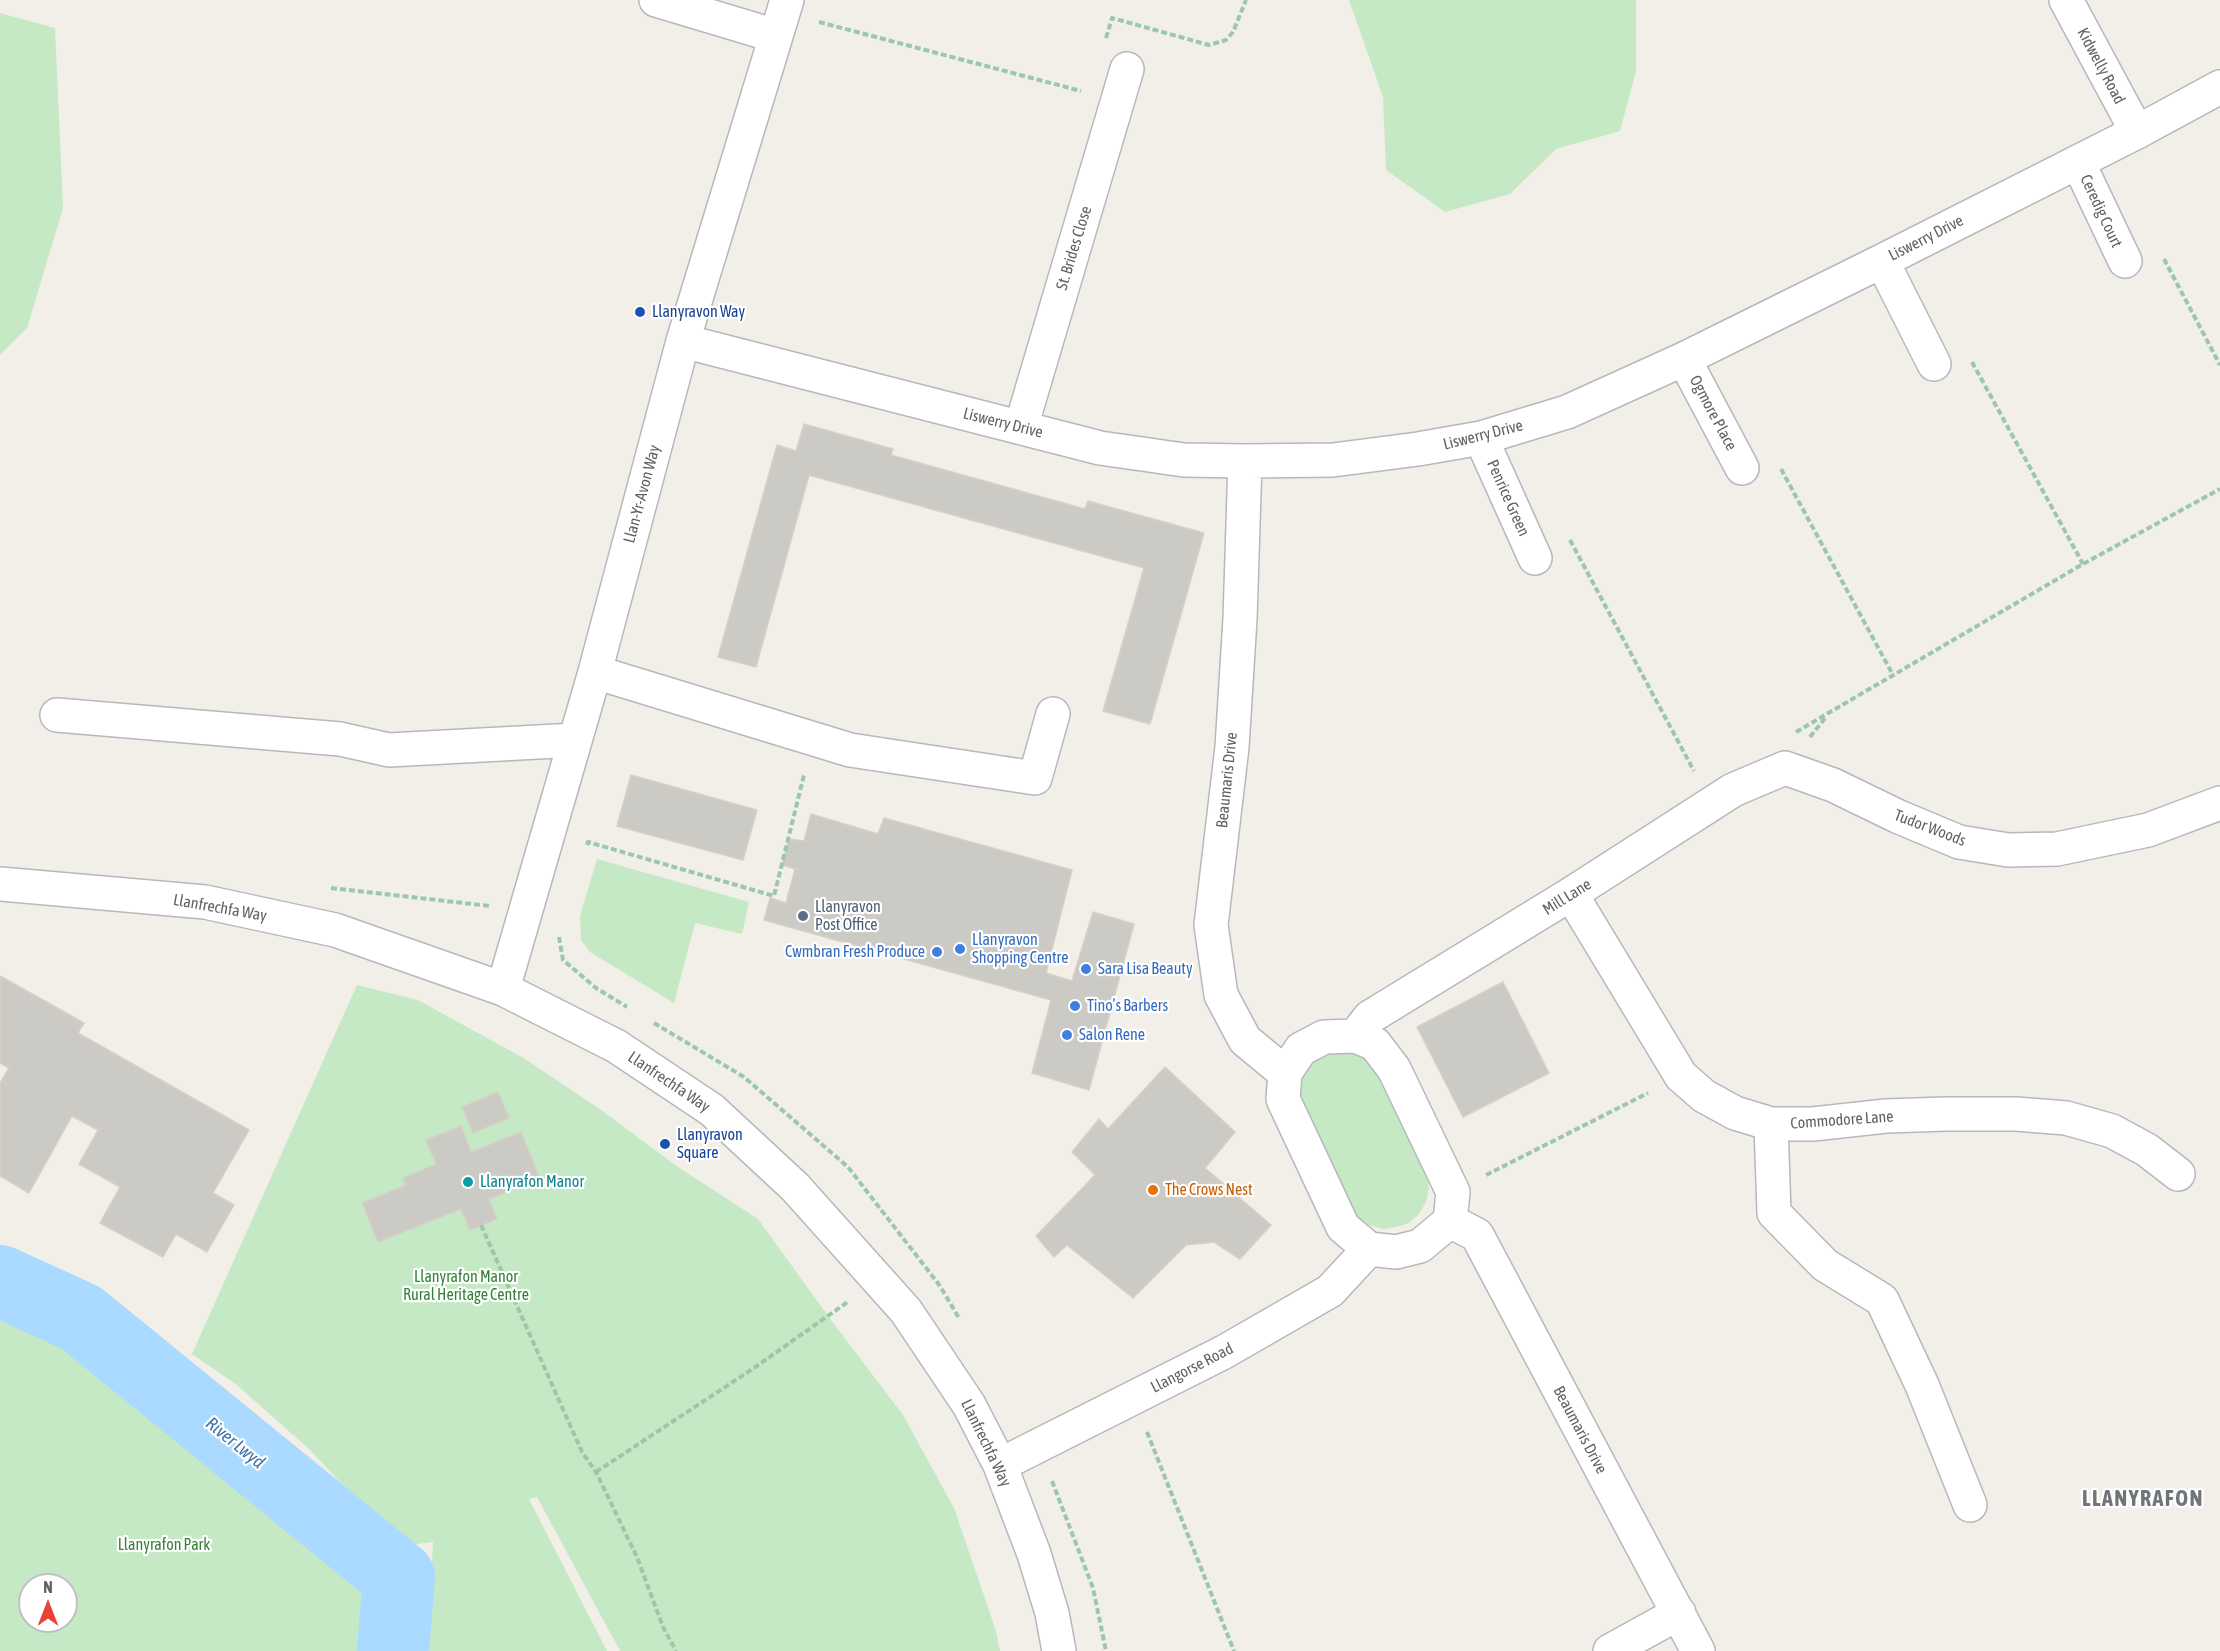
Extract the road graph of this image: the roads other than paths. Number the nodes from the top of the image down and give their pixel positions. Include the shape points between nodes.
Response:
1 (656, 0) edge
2 (2066, 0) edge
3 (782, 16) edge
4 (1126, 69) dead end
5 (2220, 87) edge
6 (2137, 132) junction
7 (2078, 162) junction
8 (1882, 261) junction
9 (2125, 261) road end
10 (683, 341) junction
11 (1684, 359) junction
12 (1934, 364) road end
13 (1021, 427) junction
14 (1481, 438) junction
15 (1245, 461) junction
16 (1742, 468) road end
17 (1535, 558) road end
18 (595, 672) junction
19 (1053, 714) dead end
20 (57, 715) dead end
21 (575, 740) junction
22 (1785, 768) joint
23 (2220, 803) edge
24 (0, 884) edge
25 (1572, 894) junction
26 (503, 989) junction
27 (1355, 1036) junction
28 (1285, 1073) junction
29 (1771, 1124) junction
30 (2178, 1174) dead end
31 (1452, 1206) junction
32 (1369, 1249) junction
33 (1000, 1465) junction
34 (1970, 1505) dead end
35 (1679, 1613) junction
36 (1059, 1651) edge
37 (1610, 1651) edge
38 (1698, 1651) edge

1 - 3 street
2 - 6 street, Kidwelly Road
3 - 10 street, Llan-Yr-Avon Way
4 - 13 street, St. Brides Close
5 - 6 street, Liswerry Drive
6 - 7 street, Liswerry Drive
7 - 8 street, Liswerry Drive
7 - 9 street, Ceredig Court
8 - 11 street, Liswerry Drive
8 - 12 street
10 - 13 street, Liswerry Drive
10 - 18 street, Llan-Yr-Avon Way
11 - 14 street, Liswerry Drive via 1567,412
11 - 16 street, Ogmore Place
13 - 15 street, Liswerry Drive via 1100,448 1184,460
14 - 15 street, Liswerry Drive via 1333,460
14 - 17 street, Penrice Green
15 - 28 street, Beaumaris Drive via 1232,747 1211,925 1221,994 1245,1040
18 - 19 street via 850,750 1035,778
18 - 21 street, Llan-Yr-Avon Way
20 - 21 street via 340,739 389,750
21 - 26 street, Llan-Yr-Avon Way
22 - 23 street, Tudor Woods via 1833,785 1959,842 2008,850 2057,849 2148,830
22 - 25 street, Mill Lane via 1732,790
24 - 26 street, Llanfrechfa Way via 216,904 335,930
25 - 27 street, Mill Lane via 1370,1017
25 - 29 street, Commodore Lane via 1681,1076 1704,1096 1736,1113
26 - 33 street, Llanfrechfa Way via 616,1046 712,1110 795,1186 906,1311 969,1405
27 - 28 street via 1324,1037 1300,1049
27 - 31 street via 1375,1044 1394,1070
28 - 32 street via 1283,1099 1343,1227
29 - 30 street, Commodore Lane via 1946,1114 2066,1118 2112,1131 2147,1150
29 - 34 street via 1774,1213 1825,1266 1882,1300 1922,1384
31 - 32 street via 1420,1246 1396,1252
31 - 35 street, Beaumaris Drive via 1477,1235
32 - 33 street, Llangorse Road via 1330,1291 1224,1352
33 - 36 street, Llanfrechfa Way via 1034,1554
35 - 37 street
35 - 38 street, Beaumaris Drive

